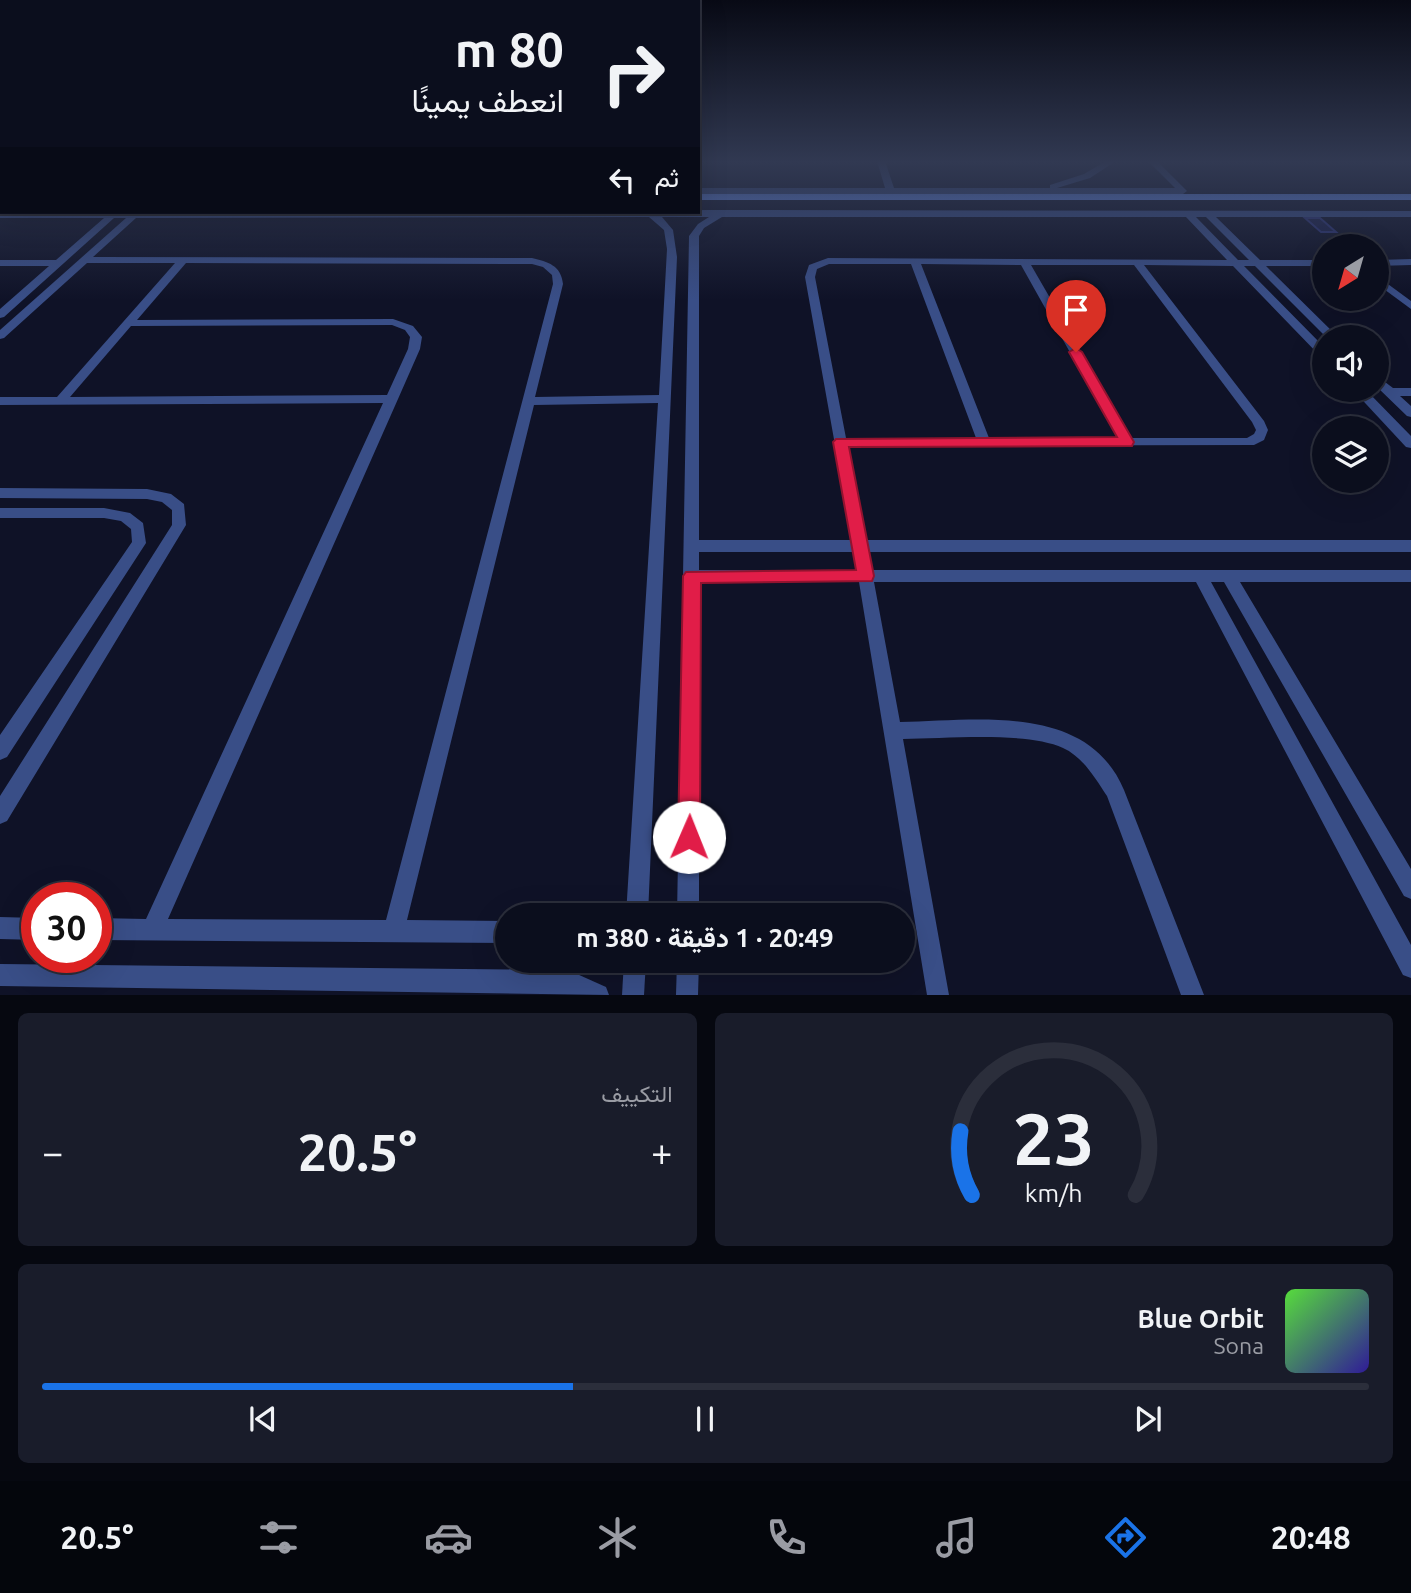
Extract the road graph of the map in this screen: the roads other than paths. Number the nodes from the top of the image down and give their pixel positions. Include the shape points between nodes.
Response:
1 (700, 213) edge
2 (723, 213) junction
3 (390, 214) edge
4 (649, 214) edge
5 (1208, 214) junction
6 (1411, 214) edge
7 (0, 215) edge
8 (113, 215) junction
9 (134, 215) junction
10 (1189, 215) junction
11 (694, 256) junction
12 (672, 257) junction
13 (84, 260) junction
14 (183, 260) junction
15 (915, 261) junction
16 (0, 262) edge
17 (1024, 262) junction
18 (1137, 262) junction
19 (1390, 262) edge
20 (1411, 262) edge
21 (58, 263) junction
22 (1236, 263) junction
23 (1258, 263) junction
24 (1312, 263) edge
25 (1390, 289) edge
26 (1411, 306) edge
27 (0, 315) edge
28 (128, 323) junction
29 (1321, 325) edge
30 (0, 336) edge
31 (1312, 342) edge
32 (1390, 392) joint
33 (1411, 392) edge
34 (666, 398) junction
35 (392, 399) junction
36 (0, 401) edge
37 (60, 401) junction
38 (528, 401) junction
39 (1371, 402) edge
40 (1409, 409) edge
41 (841, 442) junction
42 (984, 442) junction
43 (1127, 442) junction
44 (1411, 444) edge
45 (0, 493) edge
46 (0, 513) edge
47 (692, 546) junction
48 (860, 546) junction
49 (1411, 547) edge
50 (692, 576) junction
51 (866, 576) junction
52 (1200, 576) junction
53 (1228, 576) junction
54 (1411, 576) edge
55 (892, 730) junction
56 (0, 751) edge
57 (0, 814) edge
58 (1411, 889) edge
59 (636, 903) edge
60 (688, 903) edge
61 (0, 928) edge
62 (21, 929) edge
63 (112, 929) edge
64 (152, 930) junction
65 (394, 931) junction
66 (495, 932) edge
67 (1411, 967) edge
68 (634, 973) edge
69 (688, 973) edge
70 (0, 975) edge
71 (389, 987) edge
72 (598, 995) edge
73 (633, 995) edge
74 (687, 995) edge
75 (938, 995) edge
76 (1193, 995) edge

1 - 2 street
2 - 10 street
2 - 11 street via 697,231
3 - 9 street
4 - 12 street via 671,232
5 - 6 street
5 - 10 street
5 - 23 street
7 - 8 street
8 - 9 street
8 - 21 street
9 - 13 street
10 - 22 street
11 - 12 street
11 - 47 street
12 - 34 street
13 - 14 street
13 - 30 street
14 - 28 street
14 - 38 street via 512,260 547,265 557,274 558,284
15 - 17 street
15 - 41 street via 828,261 813,267 810,277
15 - 42 street
16 - 21 street
17 - 18 street
17 - 43 street
18 - 22 street
18 - 43 street via 1262,430 1249,442
19 - 20 street
21 - 27 street
22 - 23 street
22 - 31 street
23 - 24 street
23 - 29 street
25 - 26 street
28 - 35 street via 393,322 409,328 416,337
28 - 37 street
32 - 33 street
32 - 40 street
34 - 38 street
34 - 59 street
35 - 37 street
35 - 64 street
36 - 37 street
38 - 65 street
39 - 44 street
41 - 42 street
41 - 48 street
42 - 43 street
45 - 57 street via 121,493 166,498 179,508 179,525
46 - 56 street via 125,517 138,527 139,543
47 - 48 street
47 - 50 street
48 - 49 street
48 - 51 street
50 - 51 street
50 - 60 street
51 - 52 street
51 - 55 street
52 - 53 street
52 - 67 street
53 - 54 street
53 - 58 street
55 - 75 street
55 - 76 street via 1032,731 1070,742 1096,763 1114,790
61 - 62 street
63 - 64 street
64 - 65 street
65 - 66 street
68 - 73 street
69 - 74 street
70 - 71 street
71 - 72 street via 569,981

